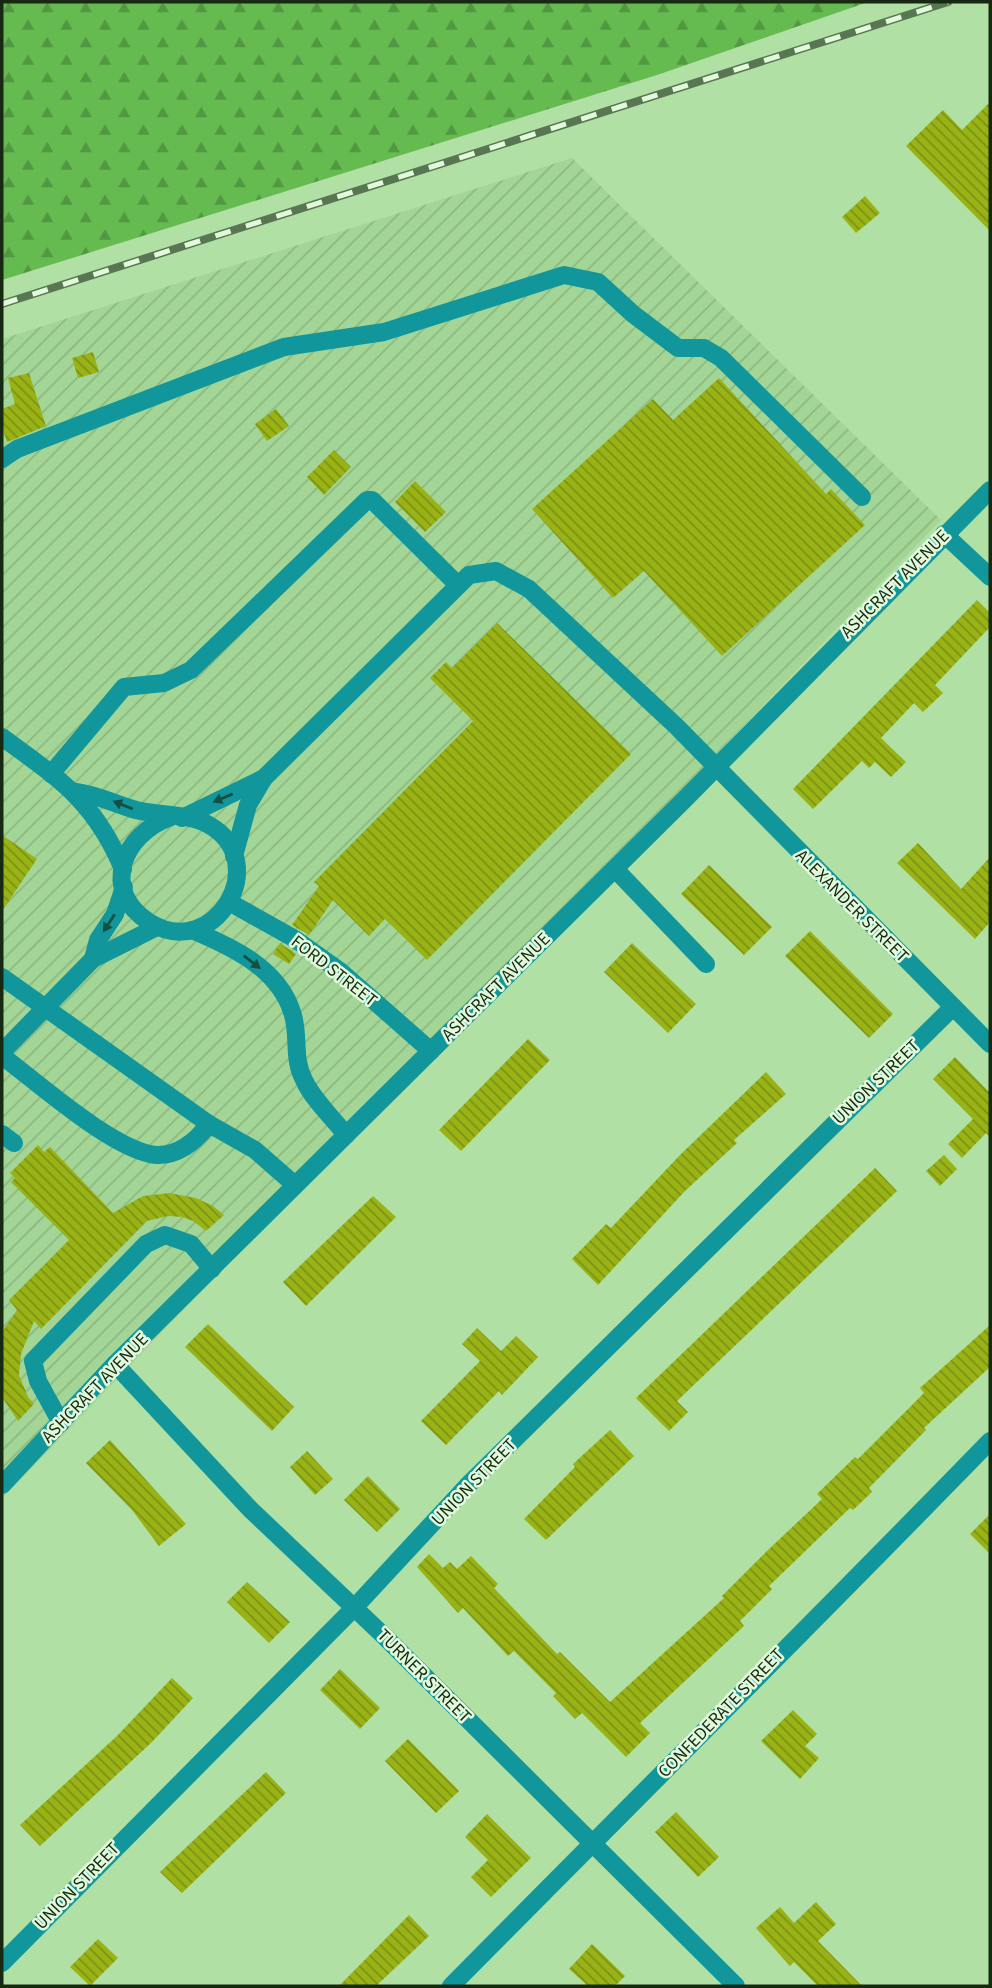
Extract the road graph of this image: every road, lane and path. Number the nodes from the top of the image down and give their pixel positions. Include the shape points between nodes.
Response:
1 (2, 459) edge
2 (990, 490) edge
3 (862, 497) dead end
4 (944, 534) junction
5 (990, 577) edge
6 (458, 585) junction
7 (2, 737) edge
8 (714, 768) junction
9 (51, 774) junction
10 (264, 778) junction
11 (76, 792) junction
12 (177, 818) junction
13 (234, 856) junction
14 (615, 869) junction
15 (123, 878) junction
16 (229, 902) junction
17 (157, 927) junction
18 (192, 930) junction
19 (93, 959) junction
20 (706, 964) dead end
21 (2, 977) edge
22 (48, 1007) junction
23 (953, 1007) junction
24 (990, 1044) edge
25 (432, 1051) junction
26 (2, 1054) edge
27 (209, 1124) junction
28 (346, 1135) junction
29 (295, 1185) junction
30 (212, 1269) junction
31 (115, 1364) junction
32 (61, 1423) junction
33 (990, 1441) edge
34 (2, 1485) edge
35 (354, 1608) junction
36 (594, 1845) junction
37 (2, 1962) edge
38 (452, 1986) edge
39 (736, 1986) edge

1 - 3 street via 17,449 284,347 384,332 564,275 598,282 678,348 704,348 721,358
2 - 4 street, ASHCRAFT AVENUE
4 - 5 street
4 - 8 street, ASHCRAFT AVENUE
6 - 8 street, ALEXANDER STREET via 469,575 496,571 529,589 676,726
6 - 9 street via 372,500 363,502 191,670 164,683 124,687
6 - 10 street
7 - 9 street
8 - 14 street, ASHCRAFT AVENUE
8 - 23 street, ALEXANDER STREET
9 - 11 street
10 -> 12 street
10 - 13 street via 248,805
12 -> 11 street
11 - 15 street via 112,844
12 - 13 street via 210,825 225,838
12 - 15 street via 152,824 137,836 127,851
13 - 16 street via 237,875
14 - 20 street
14 - 25 street, ASHCRAFT AVENUE
15 - 17 street via 130,903
15 -> 19 street via 115,914 98,940
16 - 18 street via 209,923
16 - 25 street, FORD STREET via 340,971
17 - 18 street
17 - 19 street
18 -> 28 street via 233,947 275,980 293,1013 295,1050 304,1080
19 - 22 street
21 - 22 street
22 - 26 street
22 - 27 street
23 - 24 street, ALEXANDER STREET
23 - 35 street, UNION STREET via 467,1486
25 - 28 street, ASHCRAFT AVENUE
26 - 27 street via 120,1143 157,1155 194,1145
27 - 29 street via 255,1150
28 - 29 street, ASHCRAFT AVENUE
29 - 30 street, ASHCRAFT AVENUE
30 - 31 street, ASHCRAFT AVENUE
30 - 32 street via 191,1244 165,1235 146,1244 33,1361 38,1381
31 - 32 street, ASHCRAFT AVENUE
31 - 35 street, TURNER STREET via 251,1510
32 - 34 street, ASHCRAFT AVENUE
33 - 36 street, CONFEDERATE STREET
35 - 36 street, TURNER STREET
35 - 37 street, UNION STREET
36 - 38 street, CONFEDERATE STREET
36 - 39 street, TURNER STREET

